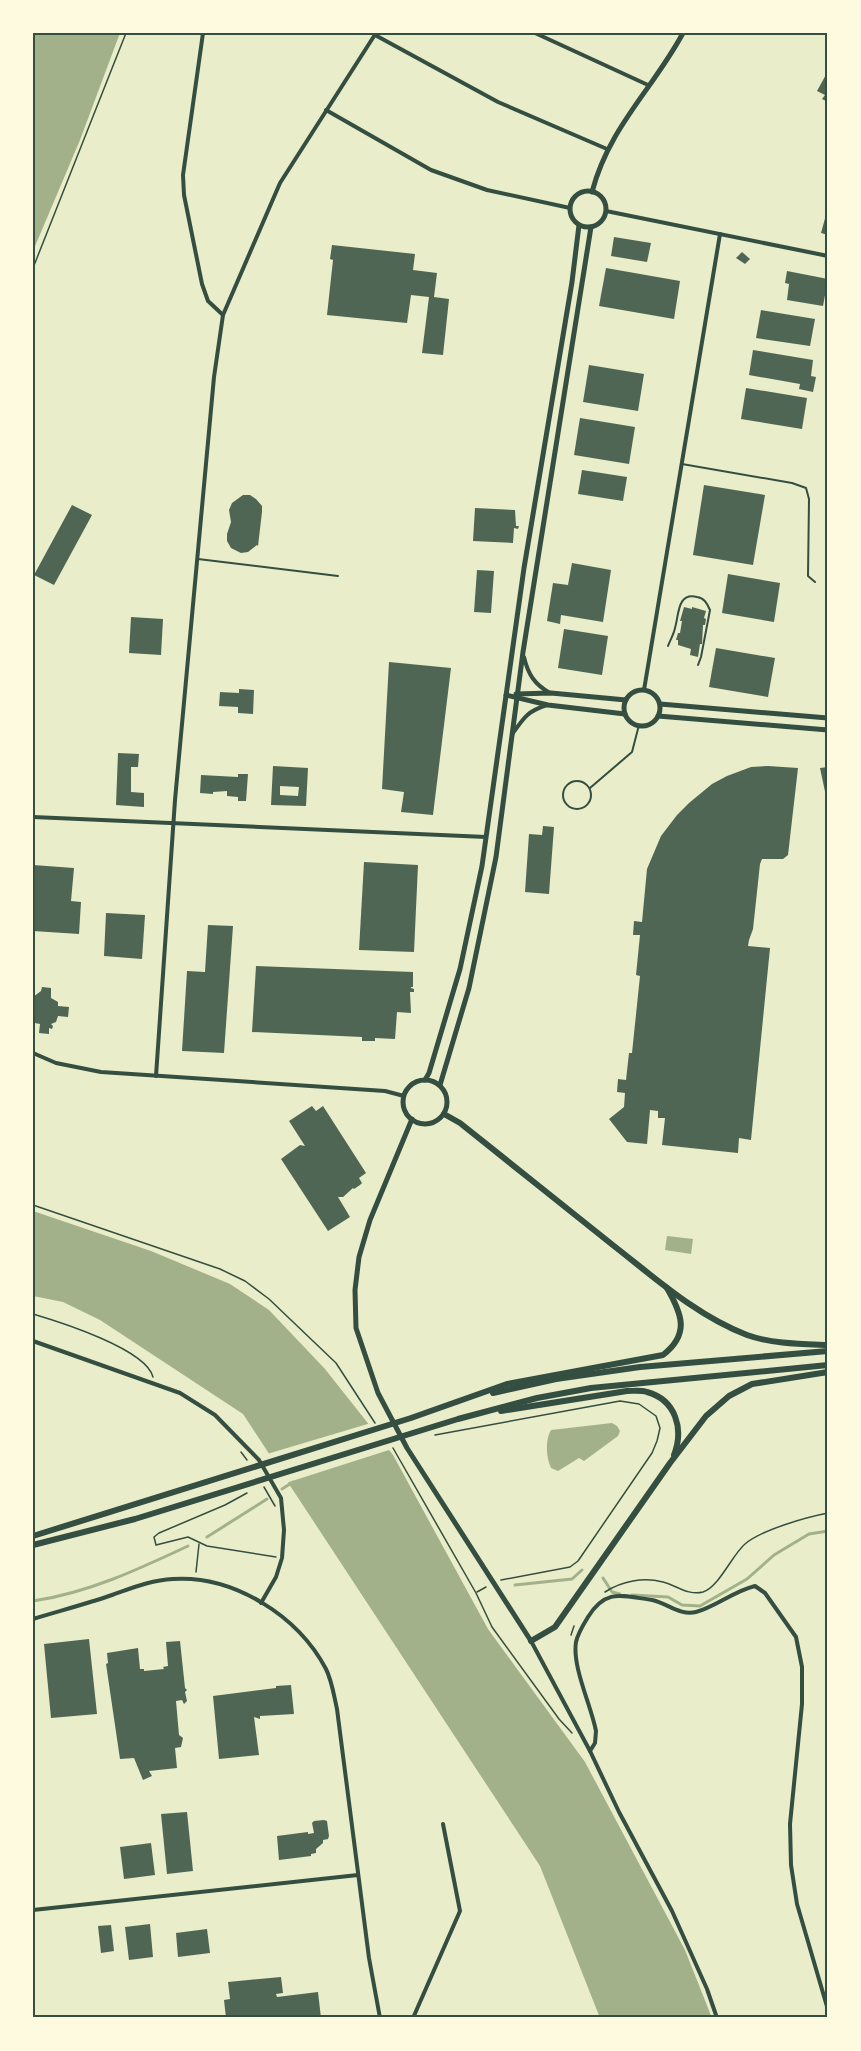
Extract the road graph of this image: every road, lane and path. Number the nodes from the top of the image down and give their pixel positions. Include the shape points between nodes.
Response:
1 (126, 33) edge
2 (203, 33) edge
3 (535, 33) edge
4 (683, 33) edge
5 (375, 34) edge
6 (648, 85) junction
7 (326, 110) junction
8 (607, 149) junction
9 (592, 192) junction
10 (570, 208) junction
11 (606, 211) junction
12 (579, 225) junction
13 (591, 227) junction
14 (720, 234) junction
15 (828, 256) edge
16 (33, 268) edge
17 (224, 315) junction
18 (682, 464) junction
19 (198, 559) junction
20 (338, 576) dead end
21 (815, 582) dead end
22 (668, 646) dead end
23 (523, 652) junction
24 (698, 665) dead end
25 (644, 690) junction
26 (551, 693) junction
27 (506, 695) junction
28 (517, 696) junction
29 (626, 700) junction
30 (660, 704) junction
31 (548, 705) junction
32 (625, 714) junction
33 (658, 716) junction
34 (828, 718) edge
35 (639, 725) junction
36 (828, 730) edge
37 (512, 734) junction
38 (590, 789) junction
39 (33, 817) edge
40 (174, 823) junction
41 (486, 837) junction
42 (33, 1053) edge
43 (156, 1076) junction
44 (425, 1080) junction
45 (440, 1085) junction
46 (404, 1096) junction
47 (444, 1114) junction
48 (412, 1119) junction
49 (33, 1205) edge
50 (668, 1288) junction
51 (33, 1314) edge
52 (33, 1341) edge
53 (828, 1345) edge
54 (828, 1351) edge
55 (828, 1365) edge
56 (828, 1372) edge
57 (151, 1382) junction
58 (470, 1398) junction
59 (458, 1419) junction
60 (380, 1430) dead end
61 (435, 1435) dead end
62 (391, 1446) dead end
63 (240, 1450) dead end
64 (247, 1461) dead end
65 (670, 1464) junction
66 (260, 1481) dead end
67 (250, 1488) junction
68 (276, 1506) dead end
69 (33, 1534) edge
70 (199, 1543) junction
71 (33, 1545) edge
72 (276, 1557) dead end
73 (196, 1579) junction
74 (493, 1582) junction
75 (476, 1593) junction
76 (261, 1603) junction
77 (33, 1619) edge
78 (531, 1641) junction
79 (581, 1734) junction
80 (590, 1751) junction
81 (443, 1824) dead end
82 (358, 1875) junction
83 (33, 1910) edge
84 (828, 2010) edge
85 (380, 2018) edge
86 (413, 2018) edge
87 (717, 2018) edge

1 - 16 path
2 - 17 street via 183,175 184,195 202,284 208,301
3 - 6 street
4 - 6 street
5 - 7 street
5 - 8 street via 498,102
6 - 8 street
7 - 10 street via 431,170 487,190
7 - 17 street via 280,183
8 - 9 street
9 - 10 street via 575,197
9 - 11 street via 604,201
10 - 12 street
11 - 13 street via 601,222
11 - 14 street
12 - 13 street
12 - 27 street
13 - 23 street
14 - 15 street
14 - 18 street
17 - 19 street via 214,376
18 - 21 lane via 806,488 808,576
18 - 25 street
19 - 20 lane
19 - 40 street
22 - 24 lane via 680,605 685,598 700,597 710,610
23 - 26 street via 531,676
23 - 28 street
25 - 29 street via 633,692
25 - 30 street via 654,694
26 - 28 street
26 - 29 street
27 - 28 street
27 - 41 street
28 - 31 street
28 - 37 street
29 - 32 street
30 - 33 street
30 - 34 street
31 - 32 street
31 - 37 street via 524,716
32 - 35 street
33 - 35 street
33 - 36 street
35 - 38 lane via 632,752
37 - 45 street via 487,909
38 - 38 lane via 583,782 570,783 564,790 564,800 574,808 584,807 590,801
39 - 40 street
40 - 41 street
40 - 43 street
41 - 44 street via 460,969
42 - 43 street via 56,1063 101,1072
43 - 46 street via 385,1091
44 - 45 street
44 - 46 street via 412,1084
45 - 47 street via 447,1102
46 - 48 street via 404,1109
47 - 48 street via 432,1123
47 - 50 main road
48 - 74 street via 359,1257 356,1328 378,1394 402,1439
49 - 60 path via 245,1281 336,1363
50 - 53 main road via 719,1322 750,1336 791,1344
50 - 58 main road via 682,1321 674,1347 663,1355 507,1384
51 - 57 path via 120,1347 148,1365 153,1375
52 - 57 street
54 - 58 main road via 640,1367 556,1379
55 - 59 main road via 591,1388
56 - 65 main road via 752,1384 729,1396 706,1416
57 - 76 street via 180,1393 215,1415 259,1460 281,1498 283,1553 276,1577
58 - 69 main road
59 - 65 main road via 627,1390 647,1392 665,1401 675,1414 679,1429
59 - 67 main road
61 - 74 path via 620,1401 639,1404 656,1416 660,1428 652,1453 578,1561 570,1567
62 - 75 path
63 - 64 path
65 - 78 main road via 555,1628
66 - 68 path
67 - 70 path via 225,1505 154,1537 156,1545 188,1537
67 - 71 main road
70 - 72 path
70 - 73 path
73 - 76 street via 241,1591
73 - 77 street via 142,1584
74 - 75 path
74 - 78 street
75 - 79 path via 492,1627 559,1719 572,1733
76 - 82 street via 288,1621 328,1671 337,1709
78 - 79 street
79 - 80 street
80 - 84 street via 596,1731 575,1657 578,1636 596,1605 620,1596 660,1601 683,1612 696,1612 743,1589 755,1586 765,1593 796,1637 802,1667 790,1824 791,1865 797,1904
80 - 87 street via 672,1911
81 - 86 street via 460,1911
82 - 83 street
82 - 85 street

